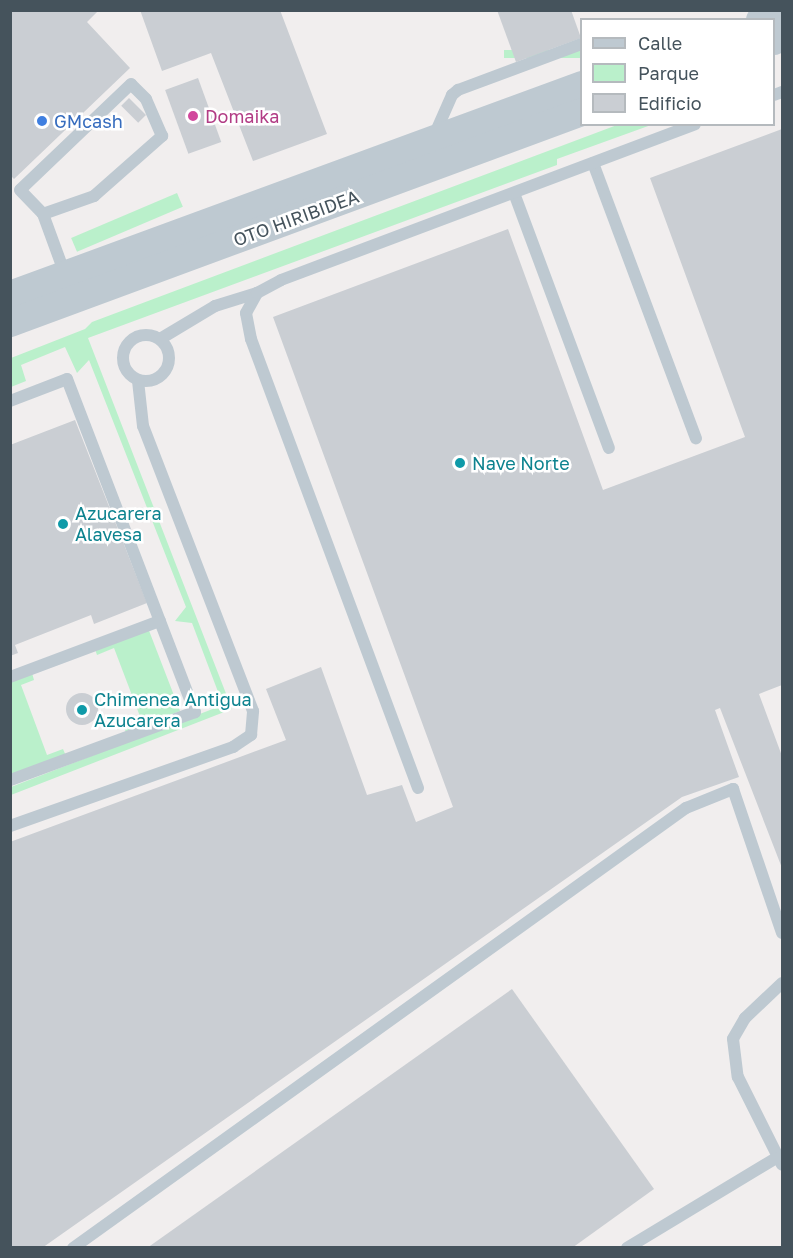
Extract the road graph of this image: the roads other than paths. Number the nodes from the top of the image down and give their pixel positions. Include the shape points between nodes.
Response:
1 (783, 11) edge
2 (765, 18) edge
3 (580, 45) edge
4 (580, 86) edge
5 (580, 113) edge
6 (690, 126) edge
7 (432, 140) junction
8 (593, 162) junction
9 (514, 193) junction
10 (44, 214) junction
11 (65, 276) junction
12 (257, 294) junction
13 (10, 296) edge
14 (10, 323) edge
15 (160, 339) junction
16 (138, 381) junction
17 (10, 401) edge
18 (696, 438) dead end
19 (609, 448) dead end
20 (160, 621) junction
21 (10, 677) edge
22 (10, 780) edge
23 (418, 788) dead end
24 (10, 826) edge
25 (783, 933) edge
26 (783, 983) edge
27 (779, 1161) edge
28 (73, 1248) edge
29 (627, 1248) edge

1 - 2 street
3 - 7 lane via 458,90 452,94
4 - 7 street, OTO HIRIBIDEA
5 - 14 street, OTO HIRIBIDEA
6 - 8 lane
7 - 11 street, OTO HIRIBIDEA
8 - 9 lane
8 - 18 lane
9 - 12 lane via 282,280
9 - 19 lane
10 - 10 lane via 93,196 162,136 146,99 131,84 20,190
10 - 11 lane
11 - 13 street, OTO HIRIBIDEA
12 - 15 lane via 215,306
12 - 23 lane via 246,313 251,339
15 - 16 lane via 168,350 166,369 151,381
15 - 16 lane via 147,335 134,338 125,347 122,360 127,373
16 - 24 lane via 143,426 253,711 251,735 233,747
17 - 20 lane via 67,379
20 - 21 lane
20 - 22 lane via 195,712
25 - 28 lane via 734,789 686,808
26 - 27 lane via 745,1018 733,1039 738,1077
27 - 29 lane

